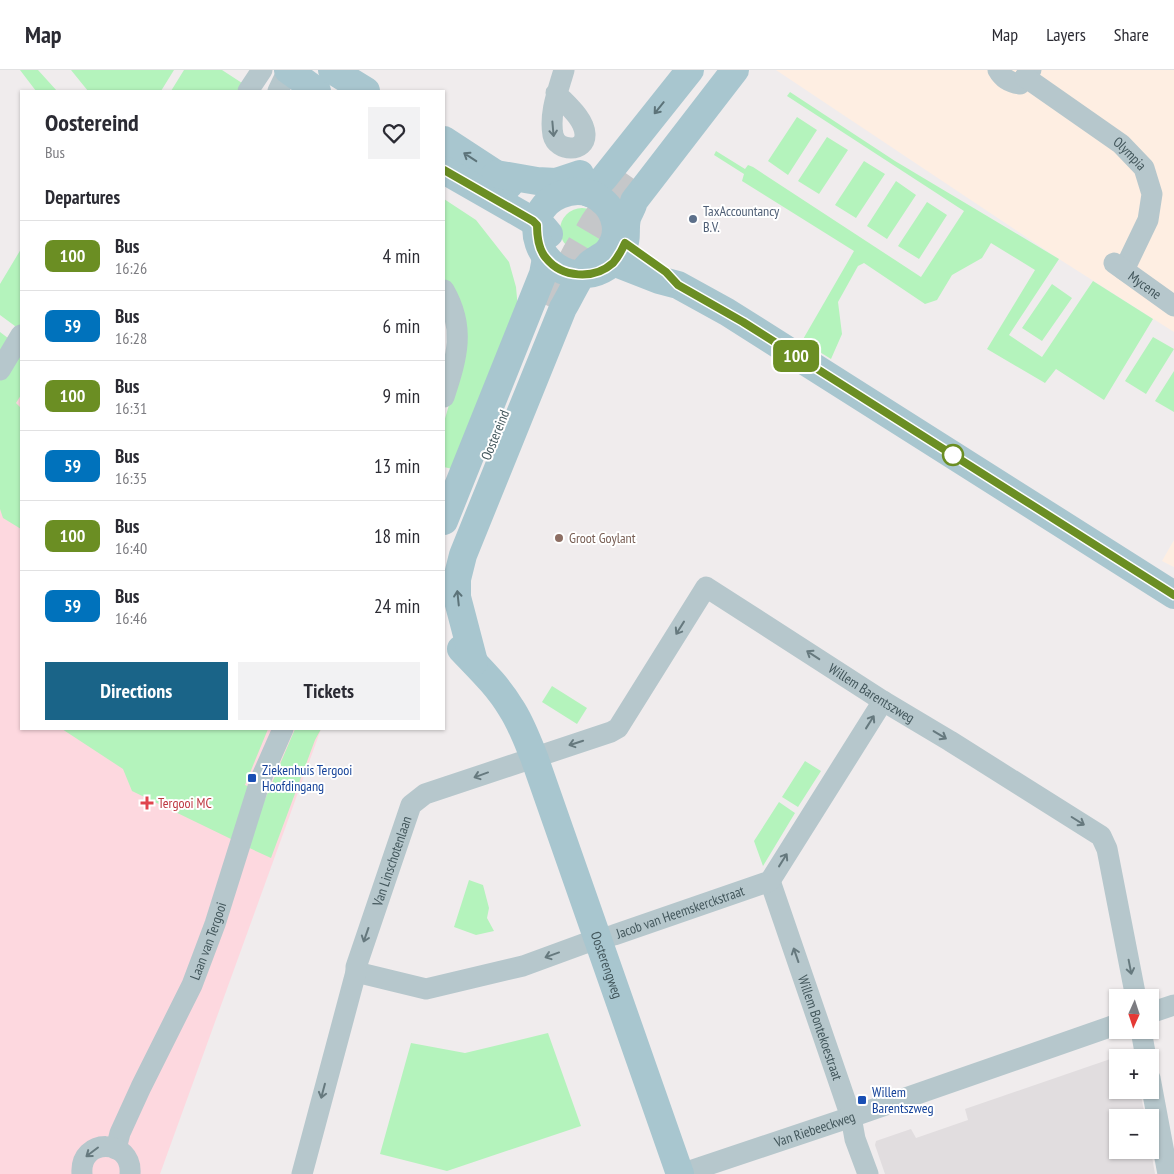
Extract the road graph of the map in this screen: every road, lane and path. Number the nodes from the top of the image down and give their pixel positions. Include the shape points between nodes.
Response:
1 (262, 70) edge
2 (288, 70) edge
3 (332, 70) edge
4 (564, 70) edge
5 (690, 70) edge
6 (715, 70) edge
7 (735, 70) edge
8 (998, 70) edge
9 (1028, 74) edge
10 (249, 90) edge
11 (278, 90) edge
12 (317, 90) edge
13 (364, 90) edge
14 (556, 94) dead end
15 (445, 141) edge
16 (626, 163) junction
17 (445, 171) edge
18 (496, 174) junction
19 (589, 193) junction
20 (543, 214) junction
21 (613, 240) junction
22 (546, 258) junction
23 (1119, 267) joint
24 (445, 292) edge
25 (548, 306) tunnel mouth
26 (1174, 306) edge
27 (20, 337) edge
28 (0, 370) edge
29 (445, 394) edge
30 (445, 519) edge
31 (445, 562) edge
32 (706, 587) joint
33 (1174, 595) edge
34 (445, 625) edge
35 (445, 652) edge
36 (474, 662) junction
37 (883, 701) junction
38 (283, 730) edge
39 (534, 757) junction
40 (770, 881) junction
41 (598, 939) junction
42 (356, 972) junction
43 (1134, 989) edge
44 (1174, 1005) edge
45 (1159, 1010) edge
46 (1109, 1027) edge
47 (1154, 1099) edge
48 (851, 1118) junction
49 (116, 1148) junction
50 (82, 1174) edge
51 (130, 1174) edge
52 (302, 1174) edge
53 (681, 1174) edge
54 (868, 1174) edge
55 (1168, 1174) edge

1 - 10 street
2 - 11 street
2 - 12 main road
3 - 13 main road
4 - 14 street
5 -> 16 main road
6 - 16 main road
7 - 21 main road
8 - 9 street, Olympia via 1001,76 1020,84
9 - 23 street, Olympia via 1121,144 1144,168 1152,194 1148,220
18 -> 15 main road
16 - 18 main road via 556,182
16 - 19 main road
17 - 20 main road via 521,214
18 - 20 main road
19 - 20 main road via 578,191 558,196
19 - 21 main road via 606,204
20 - 21 main road via 555,250 576,263
20 - 22 main road via 538,241
21 - 22 main road via 563,272
21 - 33 main road via 666,272 678,285 735,317
36 -> 21 main road via 457,597 457,579 463,555 563,308
22 - 30 main road via 543,274
23 - 26 street, Mycene
24 - 29 street via 455,314 459,335
25 - 31 main road, Oostereind
27 - 28 street
37 -> 32 street, Willem Barentszweg
32 -> 39 street, Van Linschotenlaan via 618,728
34 - 36 main road via 455,642
35 - 36 main road
36 - 39 main road via 511,708
40 -> 37 street
37 -> 43 street, Willem Barentszweg via 1101,836 1107,849
38 - 49 street, Laan van Tergooi via 260,781 215,924 192,985 120,1133
39 - 41 main road, Oosterengweg
39 -> 42 street, Van Linschotenlaan via 425,794 411,804
40 - 41 street, Jacob van Heemskerckstraat
48 -> 40 street, Willem Bontekoestraat
41 -> 42 street, Jacob van Heemskerckstraat via 523,966 426,989
41 - 53 main road, Oosterengweg
42 -> 52 street, Van Linschotenlaan
44 - 45 street
46 - 48 street, Van Riebeeckweg
47 - 55 street
48 - 53 street, Van Riebeeckweg
48 - 54 street, Willem Bontekoestraat
49 -> 50 street via 100,1147 90,1152 84,1160
49 - 51 street via 128,1160

